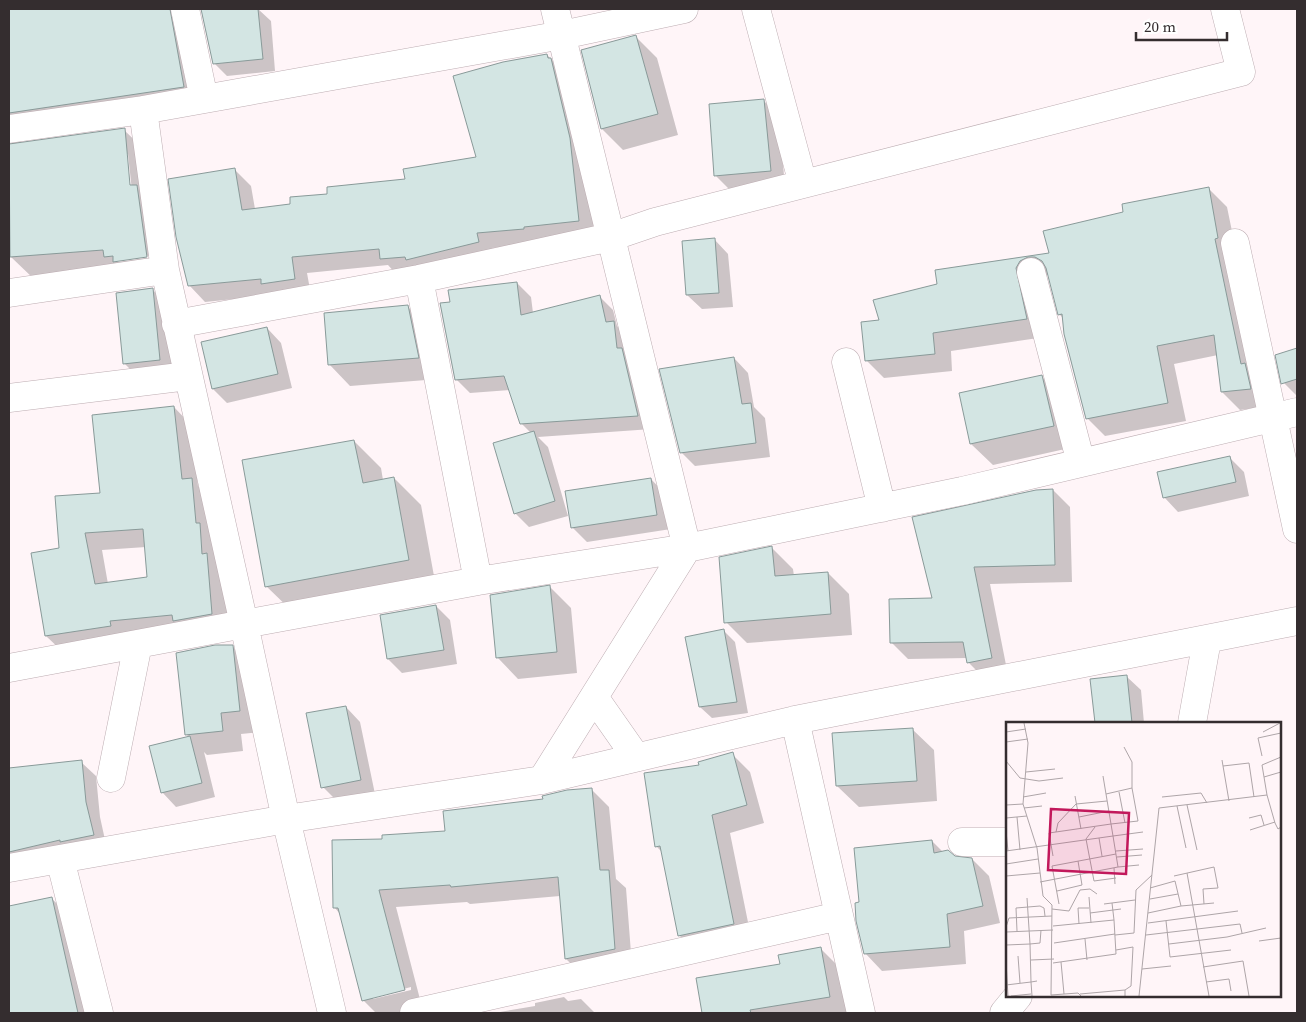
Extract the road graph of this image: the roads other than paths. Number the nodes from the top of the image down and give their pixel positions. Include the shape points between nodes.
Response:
1 (185, 9) edge
2 (555, 9) edge
3 (684, 9) edge
4 (756, 9) edge
5 (1225, 9) edge
6 (562, 35) junction
7 (204, 99) junction
8 (143, 110) junction
9 (9, 129) edge
10 (803, 184) junction
11 (611, 237) junction
12 (1235, 243) dead end
13 (165, 270) junction
14 (1031, 272) dead end
15 (419, 280) junction
16 (9, 293) edge
17 (176, 324) junction
18 (846, 362) dead end
19 (188, 376) junction
20 (9, 398) edge
21 (1286, 414) edge
22 (1081, 463) junction
23 (882, 508) junction
24 (1297, 529) edge
25 (687, 548) junction
26 (478, 581) junction
27 (1297, 621) edge
28 (244, 624) junction
29 (1207, 640) junction
30 (138, 644) junction
31 (9, 668) edge
32 (594, 696) junction
33 (795, 720) junction
34 (1192, 722) edge
35 (636, 757) junction
36 (111, 778) dead end
37 (542, 780) junction
38 (286, 819) junction
39 (962, 842) dead end
40 (1006, 842) edge
41 (60, 859) junction
42 (9, 868) edge
43 (839, 916) junction
44 (1017, 997) edge
45 (99, 1013) edge
46 (332, 1013) edge
47 (414, 1013) edge
48 (861, 1013) edge
49 (1004, 1013) edge

1 - 7 street
2 - 6 street
3 - 6 street
4 - 10 street
5 - 10 street via 1241,72
6 - 7 street
6 - 11 street
7 - 8 street
8 - 9 street
8 - 13 street
10 - 11 street via 655,222
11 - 15 street
11 - 25 street
12 - 21 street
13 - 16 street
13 - 17 street
14 - 22 street
15 - 17 street
15 - 26 street
17 - 19 street
18 - 23 street
19 - 20 street
19 - 28 street
21 - 22 street
21 - 24 street
22 - 23 street
23 - 25 street
25 - 26 street
25 - 32 street
26 - 28 street
27 - 29 street
28 - 30 street
28 - 38 street
29 - 33 street
29 - 34 street
30 - 31 street
30 - 36 street
32 - 35 street
32 - 37 street
33 - 35 street
33 - 43 street
35 - 37 street
37 - 38 street
38 - 41 street
38 - 46 street
39 - 40 street
41 - 42 street
41 - 45 street
43 - 47 street
43 - 48 street
44 - 49 street

